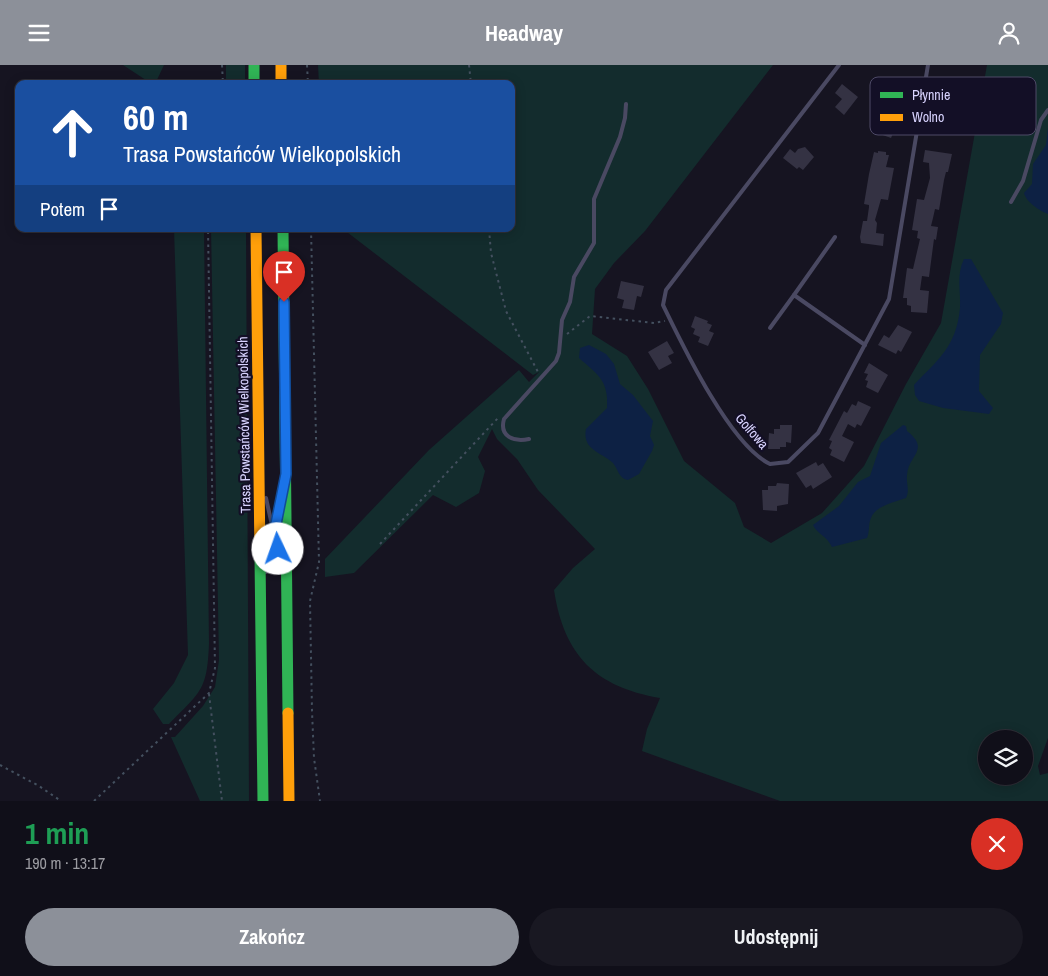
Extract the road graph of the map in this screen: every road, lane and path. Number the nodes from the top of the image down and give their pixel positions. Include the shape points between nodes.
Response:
1 (222, 65) edge
2 (254, 65) edge
3 (280, 65) edge
4 (307, 65) edge
5 (469, 65) edge
6 (838, 65) edge
7 (223, 80) edge
8 (254, 80) edge
9 (281, 80) edge
10 (308, 80) edge
11 (471, 80) edge
12 (626, 104) dead end
13 (1048, 109) edge
14 (916, 135) edge
15 (1012, 202) dead end
16 (208, 232) edge
17 (256, 232) edge
18 (283, 232) edge
19 (311, 232) edge
20 (489, 232) edge
21 (836, 237) dead end
22 (794, 295) junction
23 (670, 320) junction
24 (770, 328) dead end
25 (560, 341) junction
26 (865, 345) junction
27 (539, 374) dead end
28 (503, 413) dead end
29 (529, 439) dead end
30 (260, 474) junction
31 (286, 474) junction
32 (274, 534) junction
33 (380, 544) dead end
34 (262, 593) junction
35 (288, 593) junction
36 (209, 693) junction
37 (0, 765) edge
38 (61, 801) edge
39 (94, 801) edge
40 (222, 801) edge
41 (263, 801) edge
42 (289, 801) edge
43 (320, 801) edge

1 - 7 path
2 - 8 highway
3 - 9 highway
4 - 10 path
5 - 11 path
6 - 23 lane, Golfowa via 666,290 663,305
12 - 25 lane via 624,127 594,199 594,243 574,277 570,301 562,320
13 - 15 lane via 1041,120 1023,181
14 - 26 lane, Golfowa via 889,299
16 - 36 path via 215,659
17 - 30 highway, Trasa Powstańców Wielkopolskich
18 - 31 highway
19 - 43 path via 319,562 310,601 310,631 314,749
20 - 27 path via 491,253 506,311
21 - 22 lane
22 - 24 lane
22 - 26 lane
23 - 25 path via 654,323 590,317
23 - 26 lane, Golfowa via 719,410 754,452 770,464 788,462 818,433
25 - 29 lane via 556,361 504,419 503,431 508,437 514,441
28 - 33 path
30 - 32 lane
30 - 34 highway, Trasa Powstańców Wielkopolskich
31 - 32 lane
31 - 35 highway
32 - 34 lane
32 - 35 lane
34 - 41 highway, Trasa Powstańców Wielkopolskich
35 - 42 highway
36 - 39 path
36 - 40 path
37 - 38 path

